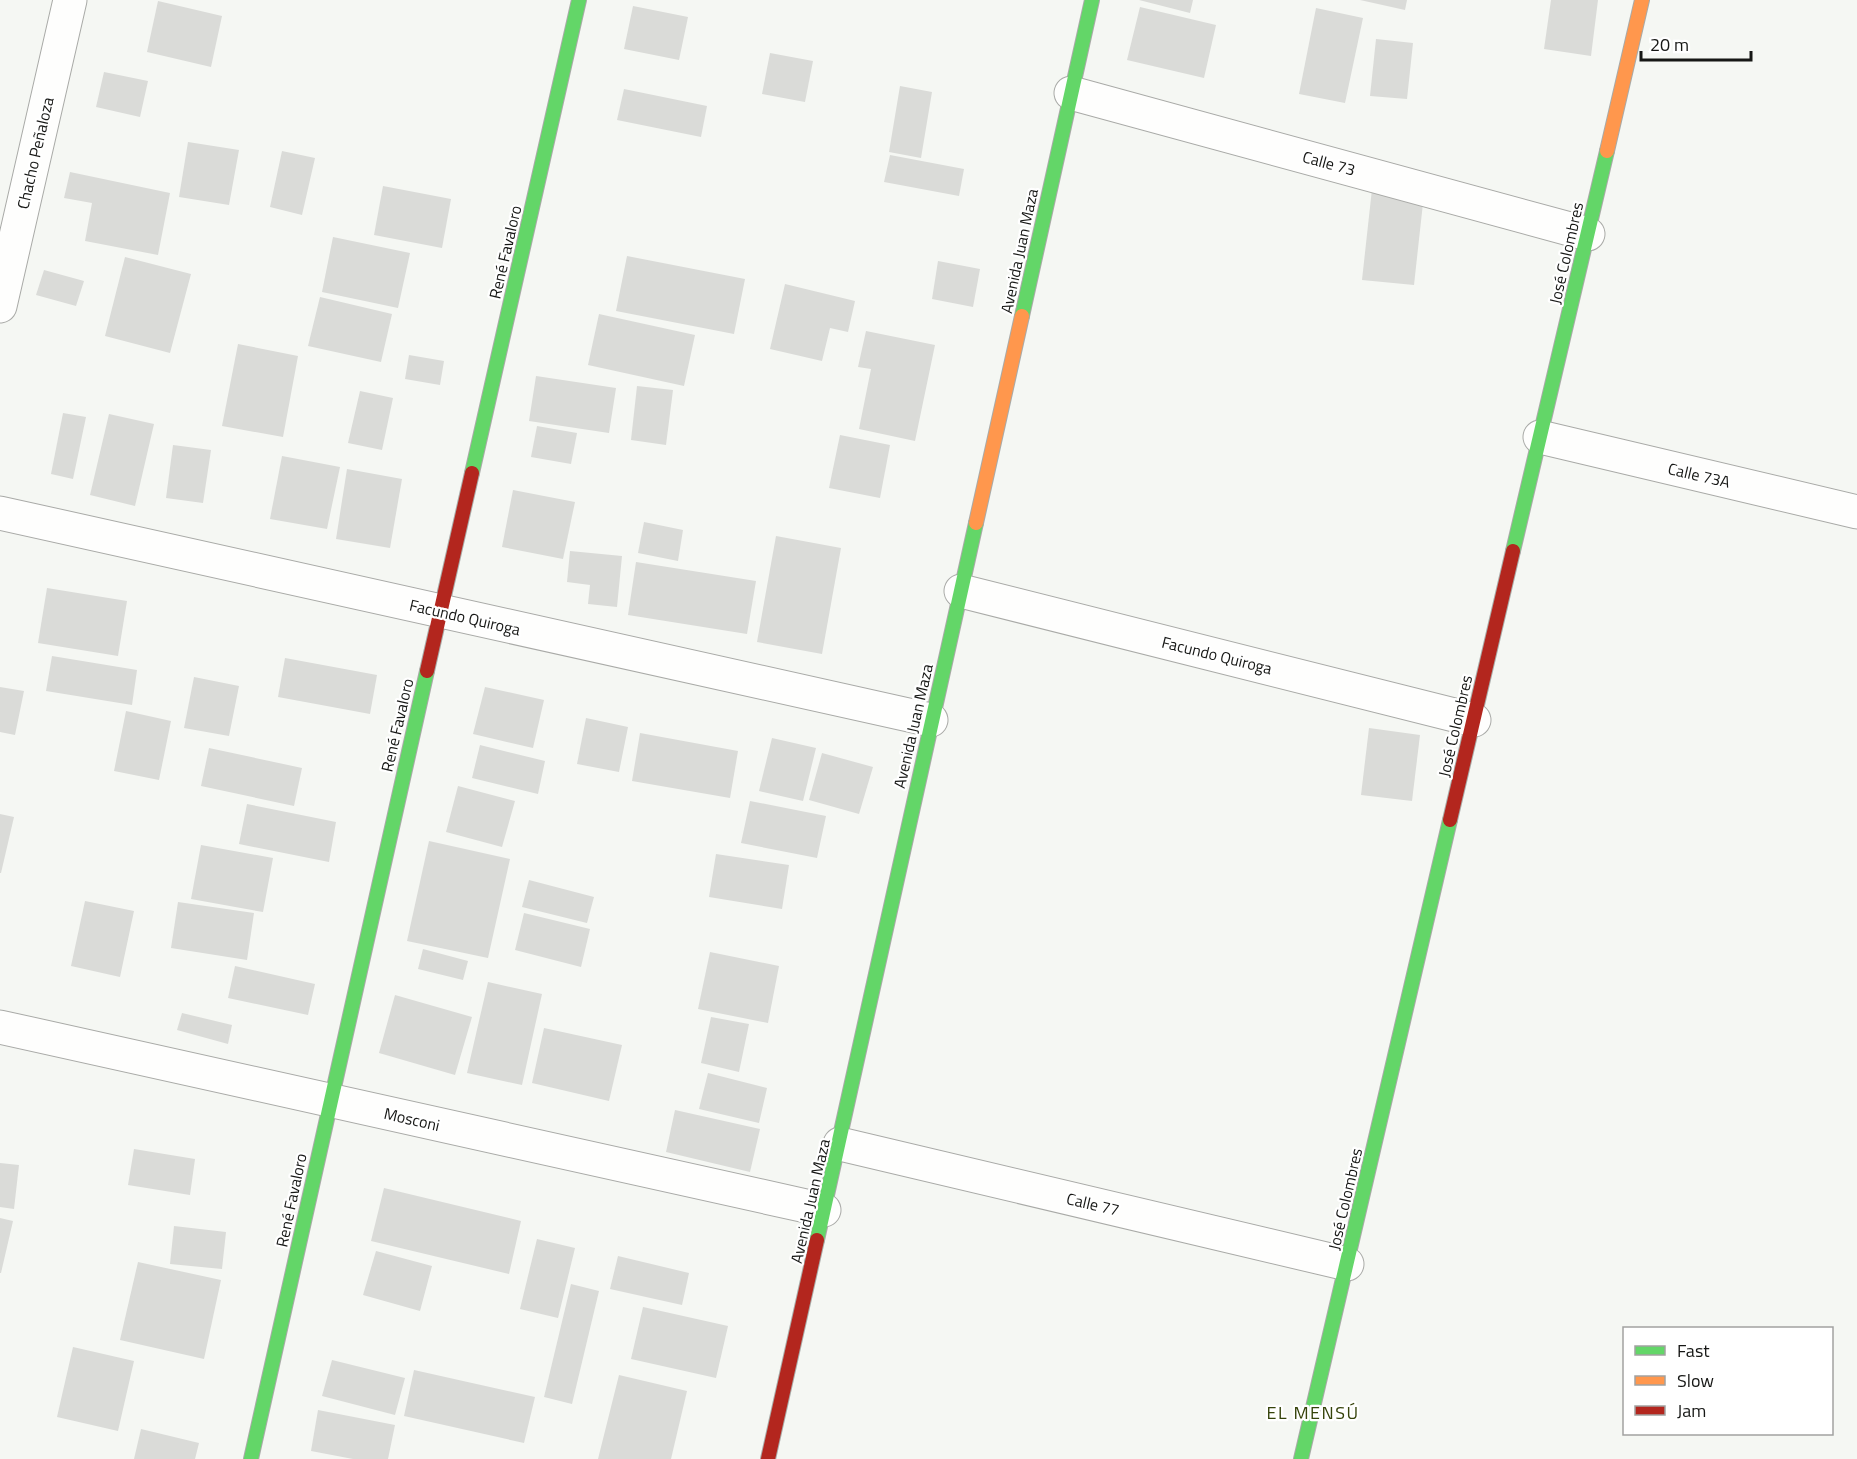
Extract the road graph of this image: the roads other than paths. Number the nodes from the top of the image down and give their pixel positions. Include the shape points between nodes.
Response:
1 (70, 0) edge
2 (579, 0) edge
3 (1092, 0) edge
4 (1642, 0) edge
5 (1071, 93) junction
6 (1588, 234) junction
7 (0, 306) edge
8 (1540, 437) junction
9 (1857, 512) edge
10 (0, 513) edge
11 (961, 591) junction
12 (440, 611) junction
13 (930, 720) junction
14 (1474, 720) junction
15 (0, 1027) edge
16 (329, 1100) junction
17 (840, 1144) junction
18 (824, 1210) junction
19 (1347, 1264) junction
20 (251, 1459) edge
21 (768, 1459) edge
22 (1301, 1459) edge

1 - 7 street, Chacho Peñaloza
2 - 12 street, René Favaloro
3 - 5 street, Avenida Juan Maza
4 - 6 street, José Colombres
5 - 6 street, Calle 73
5 - 11 street, Avenida Juan Maza
6 - 8 street, José Colombres
8 - 9 street, Calle 73A
8 - 14 street, José Colombres
10 - 12 street, Facundo Quiroga
11 - 13 street, Avenida Juan Maza
11 - 14 street, Facundo Quiroga
12 - 13 street, Facundo Quiroga
12 - 16 street, René Favaloro
13 - 17 street, Avenida Juan Maza
14 - 19 street, José Colombres
15 - 16 street, Mosconi
16 - 18 street, Mosconi
16 - 20 street, René Favaloro
17 - 18 street, Avenida Juan Maza
17 - 19 street, Calle 77
18 - 21 street, Avenida Juan Maza
19 - 22 street, José Colombres

